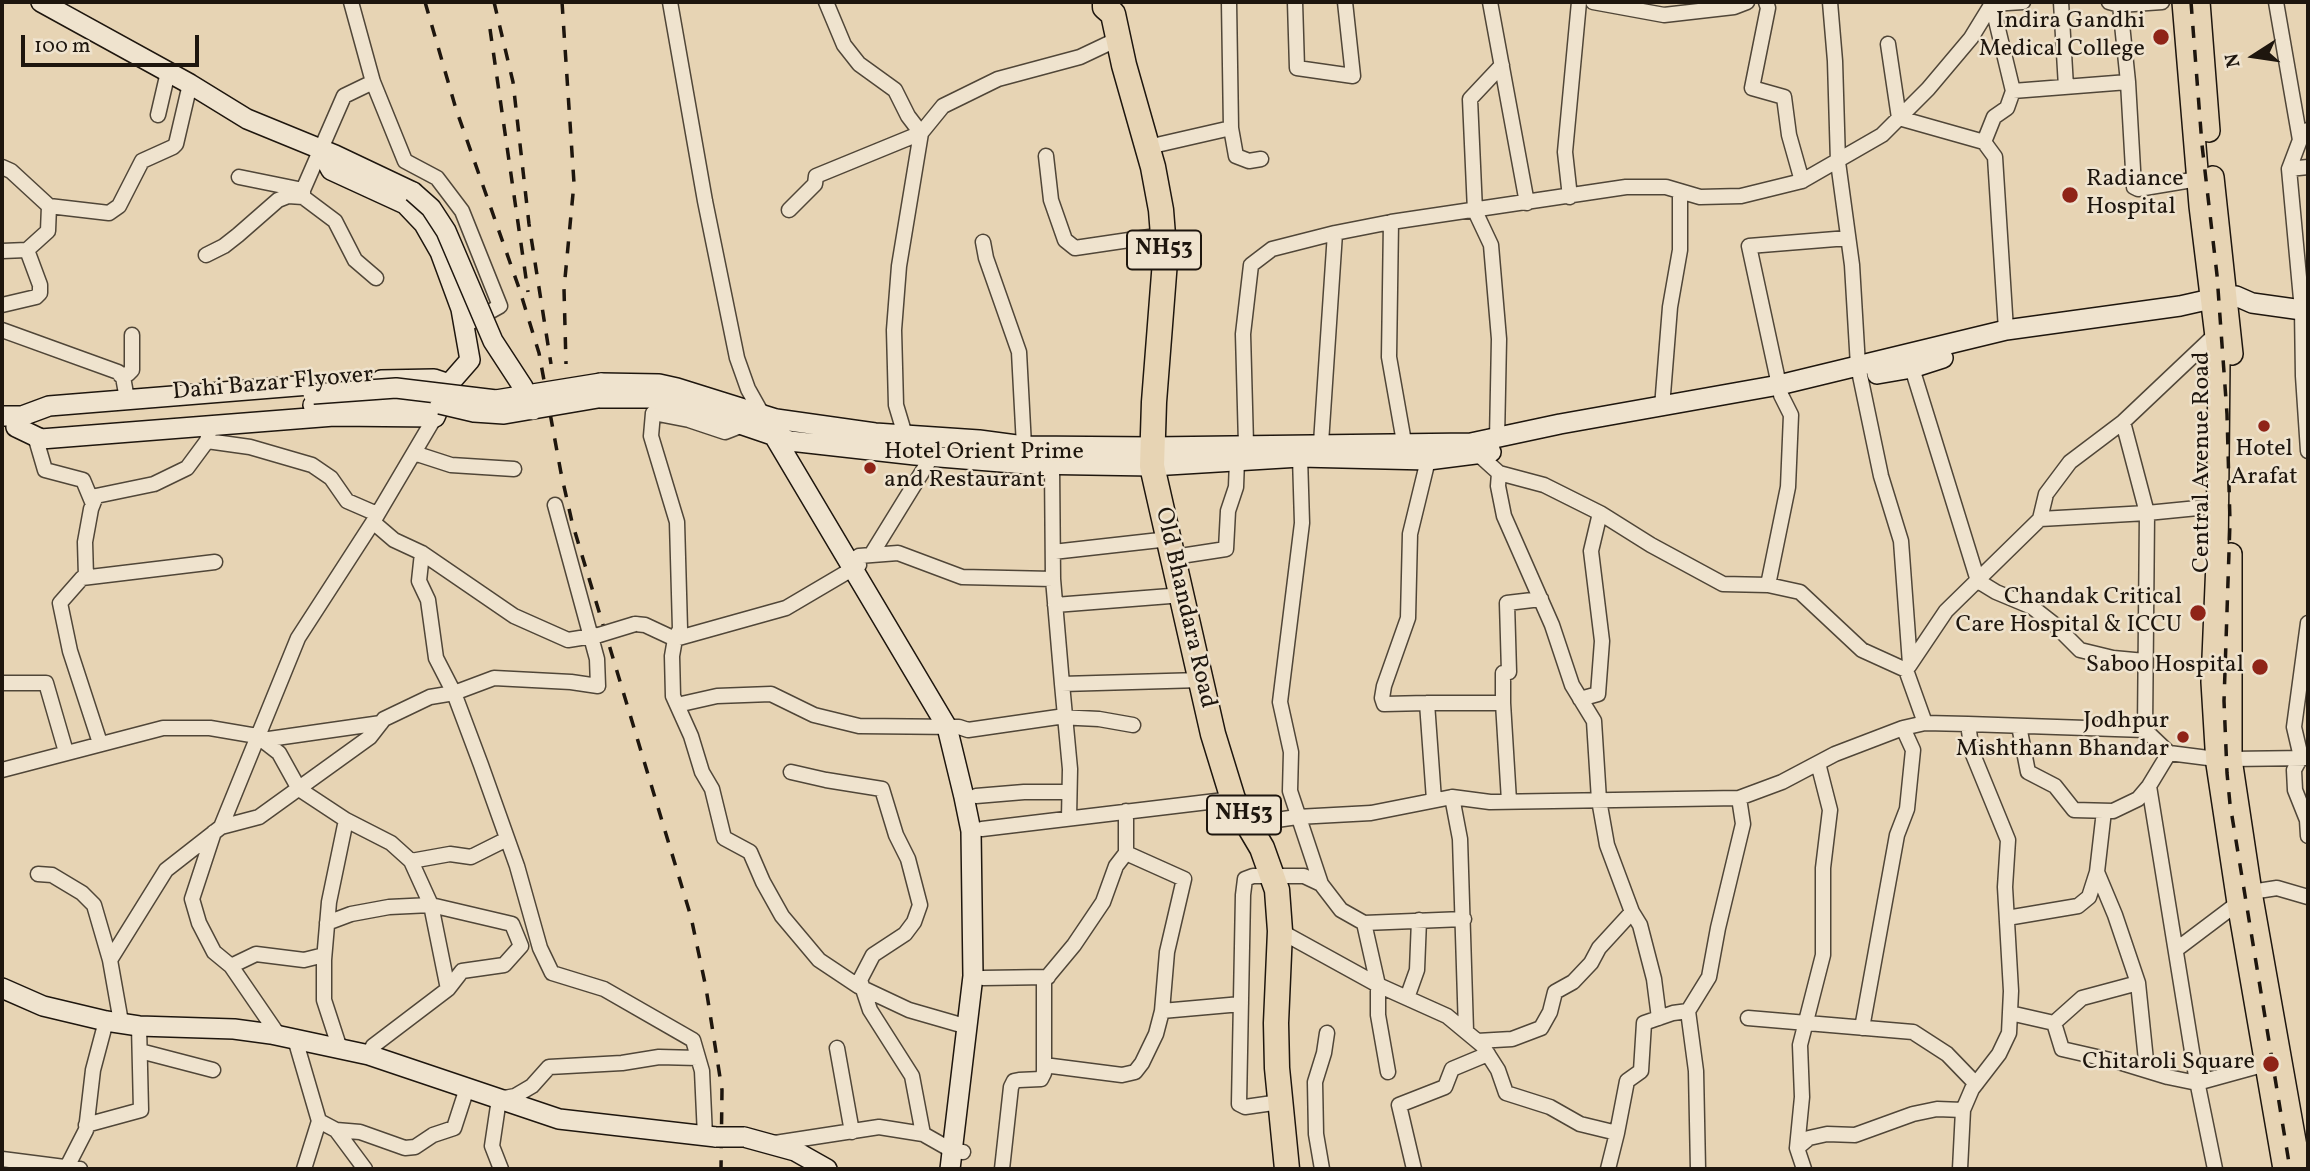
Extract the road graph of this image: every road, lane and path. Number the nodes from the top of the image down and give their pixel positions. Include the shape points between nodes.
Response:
1 (41, 2) edge
2 (351, 2) edge
3 (670, 2) edge
4 (826, 2) edge
5 (1229, 2) edge
6 (1295, 2) edge
7 (1345, 2) edge
8 (1490, 2) edge
9 (1579, 2) edge
10 (1594, 2) edge
11 (1747, 2) edge
12 (1766, 2) edge
13 (1830, 2) edge
14 (2023, 2) edge
15 (2061, 2) edge
16 (2162, 2) edge
17 (2183, 2) edge
18 (2199, 2) edge
19 (2276, 2) edge
20 (1993, 3) edge
21 (2115, 4) edge
22 (1112, 6) edge
23 (1118, 38) junction
24 (1888, 44) dead end
25 (1502, 65) junction
26 (168, 72) junction
27 (373, 82) junction
28 (2128, 82) junction
29 (190, 84) junction
30 (2066, 87) junction
31 (2013, 91) junction
32 (158, 115) dead end
33 (1899, 118) junction
34 (1231, 128) junction
35 (921, 133) junction
36 (2304, 135) edge
37 (1984, 142) junction
38 (1148, 148) junction
39 (327, 152) junction
40 (1046, 156) dead end
41 (1261, 159) dead end
42 (1838, 162) junction
43 (2, 167) edge
44 (2308, 167) edge
45 (2289, 169) junction
46 (239, 177) dead end
47 (2198, 179) junction
48 (1802, 181) junction
49 (1680, 191) junction
50 (303, 193) junction
51 (1570, 197) junction
52 (1527, 203) junction
53 (48, 206) junction
54 (789, 210) dead end
55 (1475, 211) junction
56 (1391, 222) junction
57 (1335, 233) junction
58 (1163, 235) junction
59 (1848, 238) junction
60 (983, 242) dead end
61 (27, 250) junction
62 (2, 251) edge
63 (206, 255) dead end
64 (376, 278) dead end
65 (2, 305) edge
66 (2219, 311) junction
67 (2305, 312) edge
68 (2143, 317) junction
69 (464, 326) junction
70 (2, 330) edge
71 (2006, 330) junction
72 (132, 335) dead end
73 (1912, 368) junction
74 (1859, 372) junction
75 (120, 375) junction
76 (449, 384) junction
77 (1780, 390) junction
78 (127, 399) junction
79 (530, 402) junction
80 (1662, 407) junction
81 (435, 417) junction
82 (736, 418) junction
83 (2123, 422) junction
84 (22, 424) edge
85 (778, 426) junction
86 (208, 434) junction
87 (905, 435) junction
88 (1497, 439) junction
89 (1404, 442) junction
90 (1321, 443) junction
91 (1024, 446) junction
92 (1475, 448) junction
93 (2308, 451) edge
94 (1241, 452) junction
95 (414, 453) junction
96 (932, 456) junction
97 (1152, 456) junction
98 (1300, 457) junction
99 (1428, 460) junction
100 (1052, 465) junction
101 (514, 469) dead end
102 (1499, 473) junction
103 (93, 504) junction
104 (555, 505) dead end
105 (2218, 506) junction
106 (1600, 513) junction
107 (2147, 513) junction
108 (375, 518) junction
109 (2040, 519) junction
110 (1172, 548) junction
111 (1053, 552) junction
112 (422, 554) junction
113 (859, 561) junction
114 (215, 562) dead end
115 (86, 577) junction
116 (1053, 579) junction
117 (1978, 581) junction
118 (1768, 585) junction
119 (1183, 595) junction
120 (1541, 598) junction
121 (1055, 605) junction
122 (2308, 623) edge
123 (595, 636) junction
124 (675, 639) junction
125 (2145, 661) junction
126 (1908, 667) junction
127 (1201, 680) junction
128 (2, 683) edge
129 (1062, 684) junction
130 (454, 693) junction
131 (1580, 699) junction
132 (1427, 703) junction
133 (1503, 704) junction
134 (677, 705) junction
135 (1067, 718) junction
136 (381, 723) junction
137 (1925, 723) junction
138 (1968, 724) junction
139 (1133, 725) dead end
140 (2019, 726) junction
141 (953, 727) junction
142 (1903, 728) junction
143 (2145, 730) junction
144 (260, 738) junction
145 (100, 743) junction
146 (66, 752) junction
147 (2169, 753) junction
148 (2304, 758) edge
149 (2223, 759) junction
150 (1818, 763) junction
151 (2, 770) edge
152 (791, 772) dead end
153 (2149, 786) junction
154 (299, 789) junction
155 (1069, 792) junction
156 (970, 797) junction
157 (1452, 797) junction
158 (1739, 798) junction
159 (1233, 799) junction
160 (1434, 800) junction
161 (1599, 800) junction
162 (1509, 802) junction
163 (1126, 811) junction
164 (2104, 811) junction
165 (1297, 817) junction
166 (1069, 818) junction
167 (346, 820) junction
168 (2308, 820) edge
169 (1249, 824) junction
170 (218, 830) junction
171 (976, 830) junction
172 (2308, 836) edge
173 (507, 839) junction
174 (1126, 853) junction
175 (411, 861) junction
176 (2097, 872) junction
177 (38, 874) dead end
178 (1272, 877) junction
179 (1321, 884) junction
180 (2308, 897) edge
181 (2244, 898) junction
182 (431, 905) junction
183 (1632, 912) junction
184 (2007, 918) junction
185 (1464, 919) junction
186 (1419, 920) junction
187 (327, 923) junction
188 (1364, 923) junction
189 (1280, 931) junction
190 (2177, 949) junction
191 (324, 956) junction
192 (110, 960) junction
193 (231, 966) junction
194 (1048, 976) junction
195 (978, 977) junction
196 (2138, 983) junction
197 (1378, 985) junction
198 (2, 988) edge
199 (448, 989) junction
200 (865, 989) junction
201 (1407, 998) junction
202 (1241, 1004) junction
203 (1162, 1011) junction
204 (1688, 1011) junction
205 (2010, 1013) junction
206 (1658, 1018) junction
207 (1748, 1018) dead end
208 (122, 1023) junction
209 (1805, 1023) junction
210 (2053, 1023) junction
211 (968, 1027) junction
212 (1863, 1028) junction
213 (1327, 1033) dead end
214 (1472, 1036) junction
215 (287, 1038) junction
216 (837, 1048) dead end
217 (340, 1049) junction
218 (140, 1051) junction
219 (1488, 1054) junction
220 (369, 1055) junction
221 (698, 1058) junction
222 (2266, 1064) junction
223 (1044, 1065) junction
224 (213, 1070) dead end
225 (2147, 1070) junction
226 (1388, 1072) dead end
227 (2197, 1083) junction
228 (1976, 1084) junction
229 (467, 1088) junction
230 (499, 1099) junction
231 (1280, 1102) junction
232 (1963, 1110) junction
233 (319, 1121) junction
234 (86, 1125) junction
235 (336, 1130) junction
236 (852, 1132) junction
237 (923, 1133) junction
238 (1617, 1133) junction
239 (711, 1136) junction
240 (2302, 1136) edge
241 (770, 1144) junction
242 (1797, 1147) junction
243 (2, 1159) edge
244 (956, 1160) edge
245 (71, 1169) edge
246 (304, 1169) edge
247 (365, 1169) edge
248 (501, 1169) edge
249 (827, 1169) edge
250 (1002, 1169) edge
251 (1287, 1169) edge
252 (1321, 1169) edge
253 (1414, 1169) edge
254 (1608, 1169) edge
255 (1698, 1169) edge
256 (1804, 1169) edge
257 (1960, 1169) edge
258 (2215, 1169) edge
259 (2284, 1169) edge
260 (2300, 1169) edge

1 - 26 street
2 - 27 street
3 - 85 street via 737,358 748,389
4 - 35 street via 844,45 859,64 895,89
5 - 34 street
6 - 7 street via 1297,68 1353,76
8 - 25 street
9 - 51 street via 1565,152
10 - 11 street via 1664,15
12 - 48 street via 1752,88 1784,97
13 - 42 street
14 - 20 street
15 - 30 street
16 - 21 street
17 - 47 main road
18 - 66 main road, Central Avenue Road
19 - 36 street
20 - 31 street
20 - 33 street via 1971,38
21 - 28 street
22 - 23 highway, NH53
23 - 35 street via 1080,57 998,79 943,106
23 - 38 highway, Old Bhandara Road / NH53
24 - 33 street
25 - 52 street
25 - 55 street via 1470,99
26 - 29 street
26 - 32 street
27 - 39 street via 344,96
27 - 69 street via 405,161 437,178 462,211 500,306
28 - 30 street
28 - 47 street via 2134,187
29 - 39 street via 247,119
29 - 53 street via 176,144 142,161 118,206 109,213
30 - 31 street
31 - 37 street via 2007,108 1994,117
33 - 37 street
33 - 42 street via 1882,135
34 - 38 street
34 - 41 street via 1236,156
35 - 54 street via 816,176
35 - 87 street via 899,266 894,330 896,405
36 - 45 street
37 - 71 street via 1994,157
38 - 58 highway, Old Bhandara Road / NH53
39 - 50 street
39 - 69 street via 331,170 405,204 424,224 453,283
39 - 79 street, bridge via 412,192 431,208 446,231 493,341
40 - 58 street via 1051,200 1065,240 1075,248
42 - 48 street
42 - 59 street
43 - 53 street
44 - 45 street
45 - 67 street
46 - 50 street
47 - 66 main road
48 - 49 street via 1741,196 1700,197
49 - 51 street via 1626,187
49 - 80 street via 1680,250
50 - 63 street via 278,200 224,246
50 - 64 street via 335,221 355,260
51 - 52 street
52 - 55 street
53 - 61 street via 48,231
55 - 56 street
55 - 88 street via 1491,245 1499,339
56 - 57 street
56 - 89 street via 1389,356
57 - 90 street
57 - 94 street via 1272,249 1251,265 1243,334
58 - 97 highway, Old Bhandara Road / NH53
59 - 74 street
59 - 77 street via 1749,246
60 - 91 street via 1019,352
61 - 62 street
61 - 65 street via 40,293
66 - 67 street via 2239,311 2252,303
66 - 68 street
66 - 83 street
66 - 105 main road
66 - 149 main road, Central Avenue Road via 2232,356
67 - 93 street
68 - 71 street
68 - 73 street via 2007,338
69 - 76 street via 470,360
70 - 75 street
71 - 74 street
72 - 75 street via 132,370
73 - 74 street
73 - 117 street
74 - 77 street
74 - 126 street via 1881,476 1901,541
75 - 78 street
76 - 78 street via 434,379 378,380
76 - 81 street
77 - 80 street
77 - 92 street
77 - 118 street via 1790,415 1788,486
78 - 84 street via 49,406
79 - 82 street, Dahi Bazar Flyover, bridge via 601,383 659,384 677,388
79 - 84 street, Dahi Bazar Flyover, bridge via 396,388
80 - 88 street
81 - 86 street via 334,416
81 - 95 street
82 - 85 street, Dahi Bazar Flyover
82 - 124 street via 725,432 653,413 651,436 677,522 680,629
83 - 107 street
83 - 109 street via 2070,462 2046,494
84 - 86 street via 41,439
84 - 103 street via 45,470 83,480
85 - 87 street
85 - 96 street
85 - 113 street
86 - 103 street via 187,468 154,485 96,496
86 - 108 street via 312,465 331,478 347,500
87 - 91 street
88 - 92 street
89 - 90 street
89 - 92 street
90 - 94 street
91 - 97 street
92 - 99 street
92 - 102 street
94 - 97 street
94 - 98 street
94 - 110 street via 1228,511 1226,549
95 - 101 street via 451,465
95 - 108 street
96 - 100 street
96 - 113 street
97 - 100 street
97 - 110 highway, Old Bhandara Road / NH53
98 - 99 street
98 - 165 street via 1302,523 1280,702 1291,752 1290,791
99 - 132 street via 1410,534 1408,618 1382,698 1384,704
100 - 111 street
102 - 106 street via 1544,485
102 - 120 street via 1504,516
103 - 115 street via 85,542
104 - 123 street
105 - 107 street
105 - 149 main road via 2212,682
106 - 118 street via 1723,584
106 - 131 street via 1591,551 1602,641 1598,694
107 - 109 street
107 - 125 street
108 - 112 street via 394,540
108 - 144 street via 298,638
109 - 117 street
110 - 111 street
110 - 119 highway, Old Bhandara Road / NH53
111 - 116 street
112 - 123 street via 514,616 568,640
112 - 130 street via 419,580 428,600 436,658
113 - 116 street via 898,553 962,577
113 - 124 street via 786,608
113 - 141 street
114 - 115 street
115 - 145 street via 60,603
116 - 121 street
117 - 125 street via 2032,607 2080,650
117 - 126 street via 1946,611
118 - 126 street via 1800,592 1862,650
119 - 121 street
119 - 127 highway, Old Bhandara Road / NH53
120 - 131 street
120 - 133 street via 1507,603 1510,673 1503,673
121 - 129 street
122 - 148 street via 2294,727
123 - 124 street, bridge via 635,624
123 - 130 street via 598,686 494,678
124 - 134 street via 672,669
125 - 143 street
126 - 137 street
127 - 129 street
127 - 159 highway, Old Bhandara Road / NH53
128 - 146 street via 46,683
129 - 135 street
130 - 136 street via 430,697
130 - 173 street
131 - 161 street via 1594,721
132 - 133 street
132 - 160 street
133 - 162 street
134 - 141 street via 717,696 771,694 814,715 859,726
134 - 200 street via 712,789 724,838 750,852 782,916 819,960
135 - 139 street
135 - 141 street via 968,730
135 - 155 street
136 - 144 street
136 - 154 street via 370,737
137 - 138 street
137 - 142 street
138 - 140 street
138 - 184 street via 1972,752 2008,840
140 - 143 street
140 - 164 street via 2028,772 2055,786 2074,810
141 - 156 street
142 - 150 street
142 - 212 street via 1913,750 1907,809 1897,835
143 - 147 street
144 - 145 street via 209,728 163,728
144 - 154 street via 279,752
144 - 170 street
145 - 146 street
146 - 151 street
147 - 149 street
147 - 153 street
148 - 149 street
148 - 168 street via 2294,770 2295,790
149 - 181 main road, Central Avenue Road
150 - 158 street
150 - 209 street via 1830,810 1823,868 1823,955
152 - 200 street via 882,789 908,859 920,905 905,934 873,955 860,980
153 - 164 street via 2138,799
153 - 190 street
154 - 167 street
154 - 170 street via 259,817
155 - 156 street
155 - 166 street
156 - 171 street
157 - 160 street
157 - 162 street
157 - 185 street via 1460,839
158 - 161 street
158 - 204 street via 1743,824 1709,977
159 - 163 street
159 - 169 highway, Old Bhandara Road / NH53
160 - 165 street via 1371,813
161 - 162 street
161 - 183 street via 1607,845
163 - 166 street
163 - 174 street
164 - 176 street
165 - 169 street
165 - 179 street
166 - 171 street
167 - 175 street via 391,843
167 - 187 street
168 - 172 street
169 - 178 highway, Old Bhandara Road / NH53
170 - 192 street via 166,870
170 - 193 street via 192,899 214,952
171 - 195 street
173 - 175 street via 471,857 450,854
173 - 221 street via 552,973 604,989 675,1029 693,1040
174 - 194 street via 1116,866 1103,902
174 - 203 street via 1184,879 1167,952
175 - 182 street
176 - 184 street via 2089,897 2078,906
176 - 196 street
177 - 192 street via 52,875 94,905
178 - 179 street via 1304,876
178 - 189 highway, Old Bhandara Road / NH53
178 - 202 street via 1245,879
179 - 188 street via 1341,910
180 - 181 street via 2277,888
181 - 190 street
181 - 222 main road
181 - 240 main road, Central Avenue Road
182 - 187 street via 389,907
182 - 199 street
182 - 199 street via 512,924 521,946 504,965 462,971
183 - 206 street via 1640,925 1654,979
183 - 214 street via 1573,982 1555,992 1541,1028 1512,1039
184 - 205 street
185 - 186 street
185 - 214 street
186 - 188 street
186 - 201 street via 1417,970
187 - 191 street
188 - 197 street
189 - 197 street
189 - 231 highway, Old Bhandara Road / NH53 via 1276,1023
190 - 227 street
191 - 193 street via 304,960 256,954
191 - 217 street via 324,1000
192 - 208 street
193 - 215 street
194 - 195 street
194 - 223 street via 1044,981
195 - 211 street
195 - 244 street
196 - 210 street via 2082,998
196 - 225 street
197 - 201 street
197 - 226 street
198 - 208 street via 43,1006
199 - 220 street via 373,1046
200 - 211 street via 909,1010
200 - 237 street via 870,1010 912,1076
201 - 214 street via 1447,1016
202 - 203 street
202 - 231 street via 1239,1104
203 - 223 street via 1156,1034 1135,1072 1122,1075
204 - 206 street
204 - 255 street via 1696,1071
205 - 210 street
205 - 228 street via 2009,1033
206 - 238 street via 1644,1023 1641,1071 1627,1081
207 - 209 street
208 - 215 street via 234,1029
208 - 218 street
208 - 234 street via 93,1070
209 - 212 street
209 - 242 street via 1800,1045 1802,1097
210 - 225 street via 2062,1049
211 - 244 street
212 - 228 street via 1913,1032 1947,1054
213 - 252 street via 1315,1082
214 - 219 street
215 - 217 street
215 - 233 street
216 - 236 street
217 - 220 street
218 - 224 street
218 - 234 street via 141,1110
219 - 238 street via 1506,1093 1550,1107 1580,1124
219 - 253 street via 1452,1069 1445,1087 1399,1105
220 - 229 street
221 - 230 street via 549,1067 532,1086
221 - 239 street
222 - 227 street
222 - 259 main road
223 - 250 street via 1041,1079 1013,1082
225 - 227 street
227 - 258 street
228 - 232 street
229 - 230 street
229 - 235 street via 454,1128 415,1147
230 - 239 street via 559,1119
230 - 248 street via 492,1146
231 - 251 highway, Old Bhandara Road / NH53
232 - 242 street via 1937,1109 1855,1135 1809,1138
232 - 257 street
233 - 235 street
233 - 246 street
234 - 245 street
235 - 247 street
236 - 237 street via 879,1127
236 - 241 street
237 - 244 street
238 - 254 street
239 - 241 street, bridge
240 - 260 main road, Central Avenue Road
241 - 249 street via 795,1150
242 - 256 street
243 - 245 street

